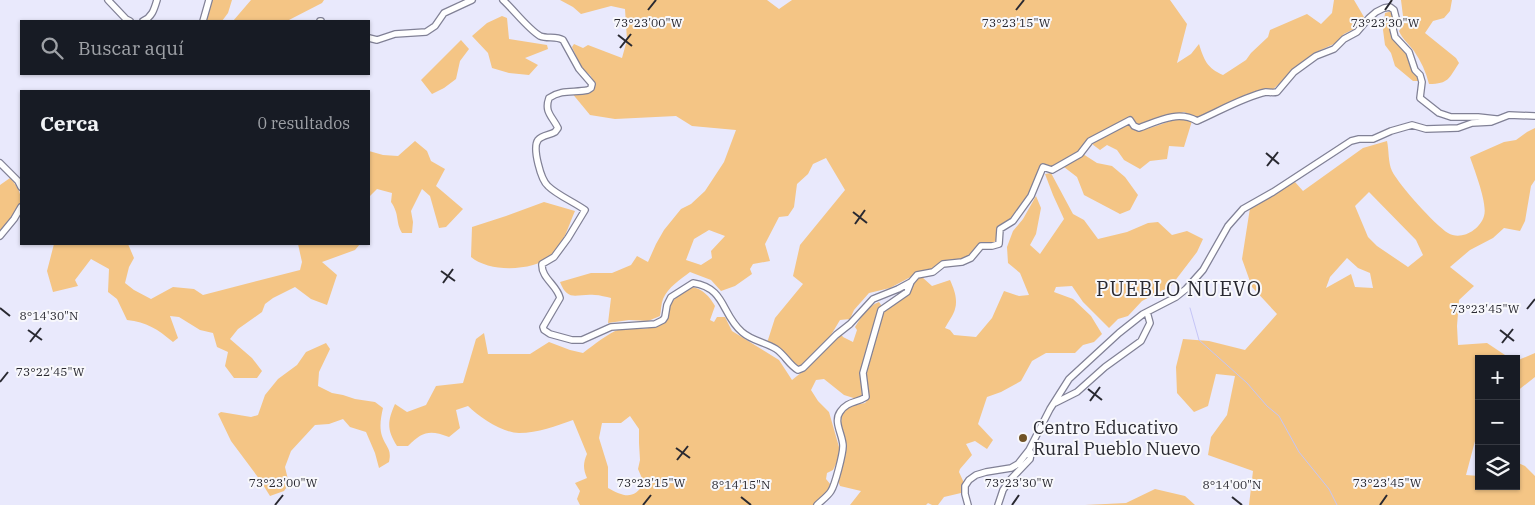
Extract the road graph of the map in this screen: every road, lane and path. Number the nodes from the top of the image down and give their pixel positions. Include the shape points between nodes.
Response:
1 (108, 0) edge
2 (156, 0) edge
3 (209, 0) edge
4 (472, 0) edge
5 (503, 0) edge
6 (128, 20) edge
7 (146, 20) edge
8 (203, 20) edge
9 (370, 38) edge
10 (1535, 116) edge
11 (1496, 119) junction
12 (0, 163) edge
13 (20, 185) edge
14 (20, 209) edge
15 (0, 236) edge
16 (910, 282) junction
17 (1147, 312) junction
18 (1053, 404) junction
19 (1029, 450) junction
20 (817, 505) edge
21 (968, 505) edge
22 (998, 505) edge

1 - 6 street
2 - 7 street via 152,14
3 - 8 street
4 - 9 street via 444,12 426,32 395,34 377,40
5 - 16 street via 541,36 565,41 575,63 592,84 588,90 558,92 549,98 547,107 558,128 542,136 536,144 541,174 547,186 585,210 559,250 541,266 560,298 543,327 548,333 582,340 608,328 655,324 665,317 671,297 692,283 702,284 720,299 743,333 775,348 800,370 873,300
10 - 11 street via 1509,115
11 - 16 street via 1451,117 1439,113 1420,98 1420,75 1409,52 1395,37 1394,10 1384,8 1334,49 1316,56 1294,72 1277,92 1242,100 1197,121 1179,115 1139,128 1130,120 1090,141 1080,154 1052,170 1043,168 1031,196 1013,220 1000,229 999,244 980,246 971,258 943,264 933,272 917,275
11 - 17 street via 1458,128 1426,129 1412,125 1373,139 1351,141 1243,209 1228,226 1203,270 1186,289
12 - 13 street
14 - 15 street
16 - 20 street via 909,289 882,310 863,373 866,397 850,403 840,412 838,421 843,446 840,462 831,491
17 - 18 street via 1068,379
17 - 18 street via 1150,323 1141,341 1076,392
18 - 19 street
19 - 21 street via 1011,468 986,472 969,480 965,486
19 - 22 street via 1030,459 1003,490

